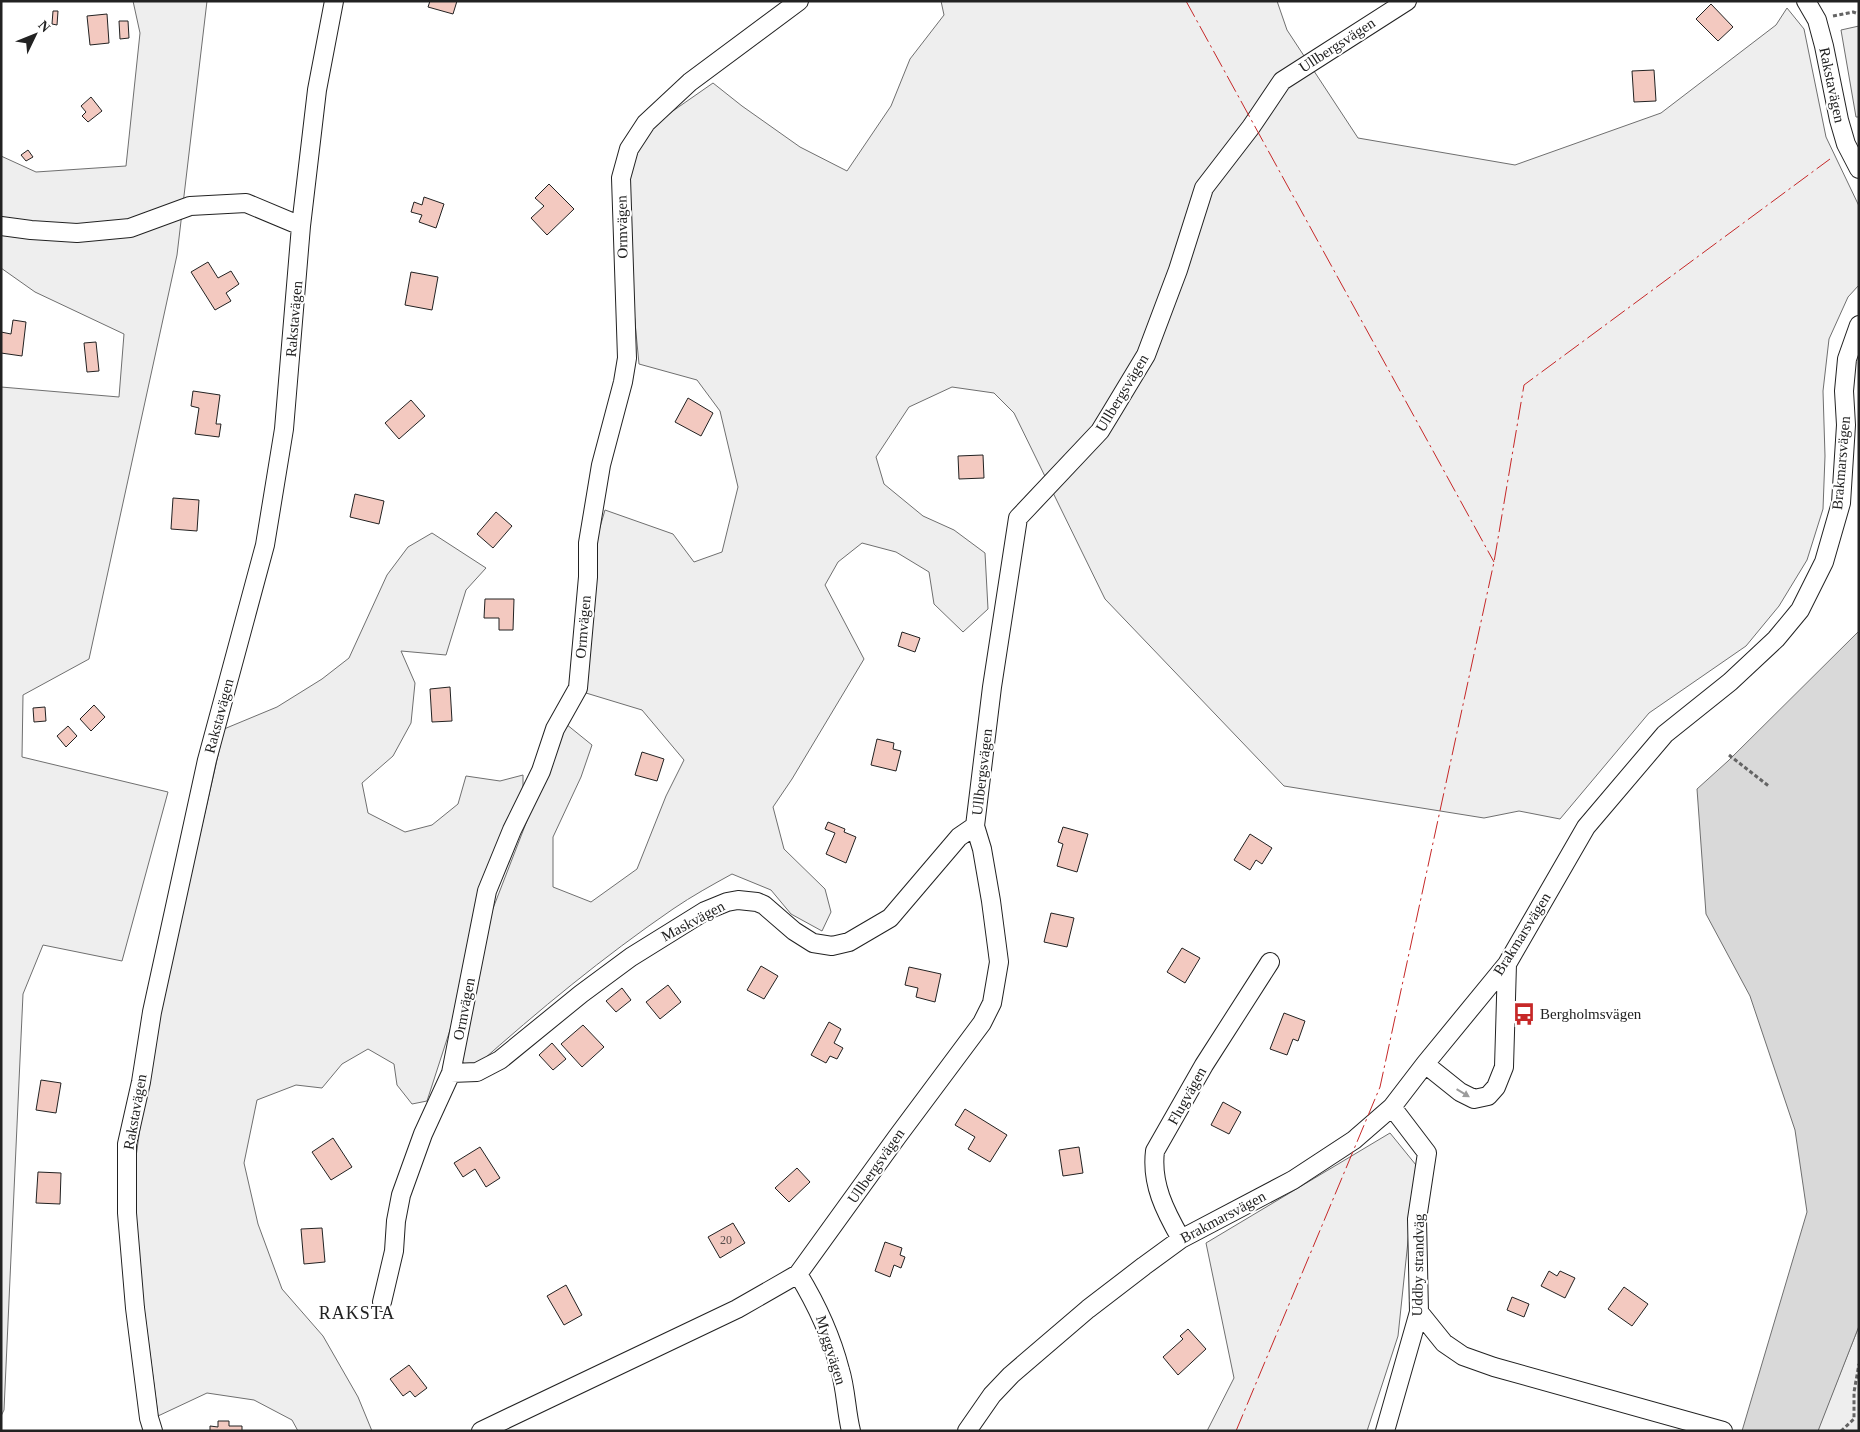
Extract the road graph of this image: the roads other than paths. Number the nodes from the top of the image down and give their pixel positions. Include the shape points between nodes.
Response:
1 (334, 1) edge
2 (800, 1) edge
3 (1407, 1) edge
4 (1806, 1) edge
5 (1859, 169) edge
6 (1, 226) edge
7 (301, 226) junction
8 (1859, 325) edge
9 (975, 826) junction
10 (1270, 962) dead end
11 (1507, 964) junction
12 (1425, 1064) junction
13 (451, 1073) junction
14 (1392, 1108) junction
15 (1181, 1239) junction
16 (798, 1274) junction
17 (382, 1302) dead end
18 (1420, 1312) junction
19 (501, 1427) edge
20 (153, 1431) edge
21 (481, 1431) edge
22 (851, 1431) edge
23 (967, 1431) edge
24 (1385, 1431) edge
25 (1723, 1431) edge

1 - 7 street, Rakstavägen via 317,90
2 - 13 street, Ormvägen via 690,82 646,123 629,149 621,178 627,358 601,465 588,542 578,688 555,729 544,763 487,891
3 - 9 street, Ullbergsvägen via 1282,81 1204,188 1146,355 1111,413 1100,431 1018,518 993,678
4 - 5 street, Rakstavägen via 1817,20 1846,144
6 - 7 street via 77,233 130,228 190,206 246,203
7 - 20 street, Rakstavägen via 284,428 265,545 207,760 152,1012 128,1144 127,1213 135,1308
8 - 11 street, Brakmarsvägen via 1847,359 1841,503 1824,562 1800,610 1776,639 1730,682 1665,734 1586,827
9 - 13 street, Maskvägen via 959,837 890,918 849,942 832,946 814,944 764,905 738,900 727,902 705,911 631,957 500,1060 477,1072
9 - 16 street, Ullbergsvägen via 982,849 999,962 992,1003 982,1023
10 - 15 street, Flugvägen via 1155,1151 1153,1165 1162,1206
11 - 12 street, Brakmarsvägen
12 -> 11 street via 1474,1099 1488,1096 1496,1087 1504,1067
12 - 14 street, Brakmarsvägen
13 - 17 street, Ormvägen via 401,1195 394,1251
14 - 15 street, Brakmarsvägen via 1354,1140 1293,1180
14 - 18 street, Uddby strandväg via 1428,1154 1417,1219
15 - 23 street, Brakmarsvägen via 1088,1309 1011,1376 992,1395
16 - 19 street, Ullbergsvägen via 737,1310
16 - 22 street, Myggvägen via 825,1323 841,1371
18 - 24 street, Uddby strandväg
18 - 25 street via 1444,1342 1463,1356
19 - 21 street, Ullbergsvägen

